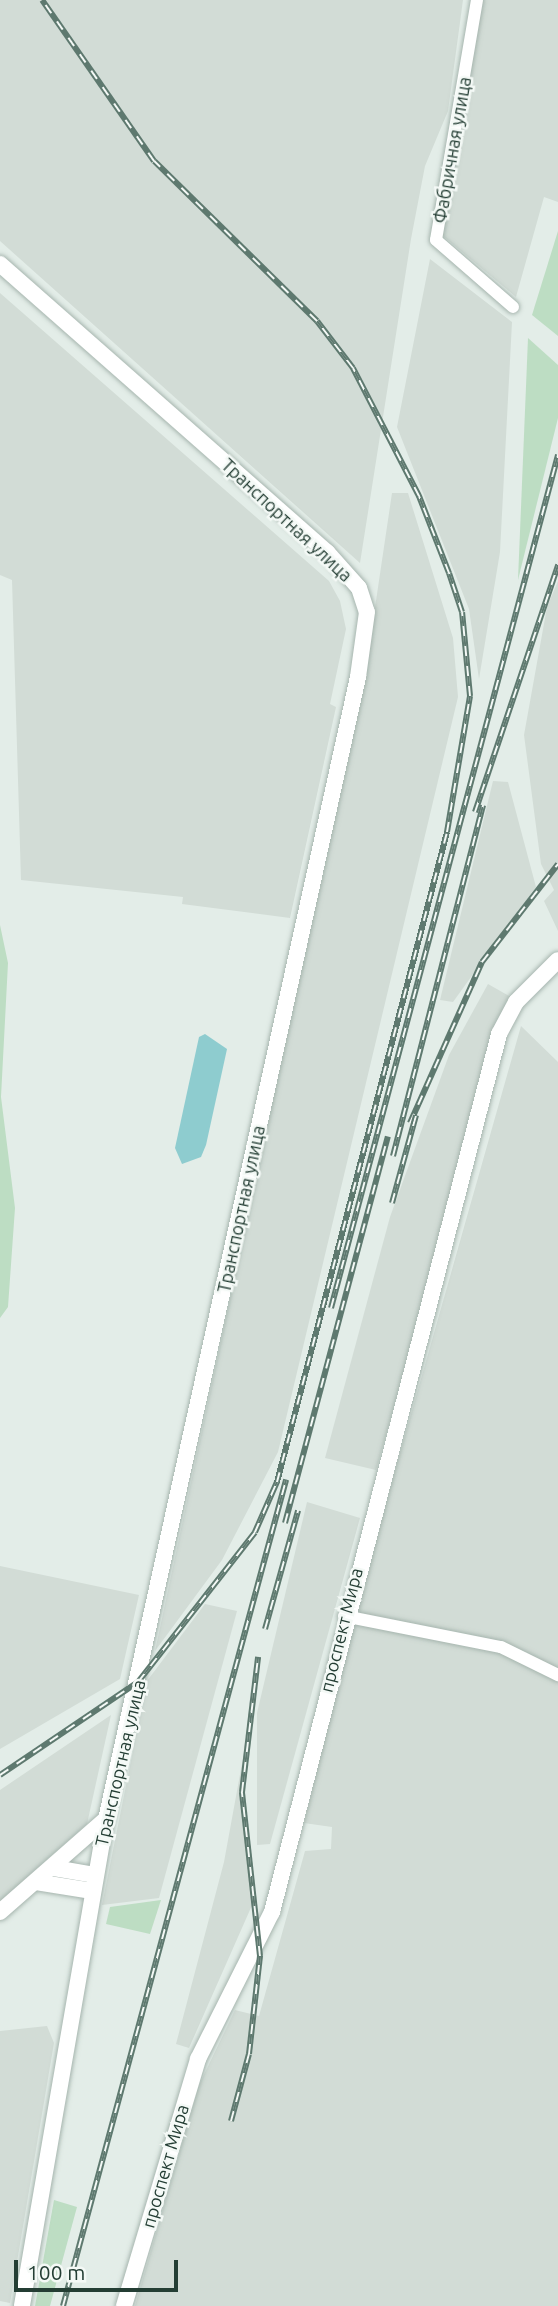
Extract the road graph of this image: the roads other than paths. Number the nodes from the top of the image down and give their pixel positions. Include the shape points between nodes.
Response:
1 (477, 0) edge
2 (0, 264) edge
3 (513, 307) dead end
4 (558, 960) edge
5 (344, 1616) junction
6 (558, 1675) edge
7 (106, 1819) junction
8 (54, 1868) junction
9 (36, 1882) junction
10 (94, 1883) junction
11 (0, 1912) edge
12 (22, 2306) edge
13 (124, 2306) edge

1 - 3 street, Фабричная улица via 436,240
2 - 7 street, Транспортная улица via 327,552 359,588 367,612
4 - 5 street, проспект Мира via 516,1002 499,1034
5 - 6 street via 501,1647
5 - 13 street, проспект Мира via 272,1912 198,2059
7 - 8 street
7 - 10 street, Транспортная улица
8 - 9 street
8 - 10 street
9 - 10 street
9 - 11 street
10 - 12 street, Транспортная улица

